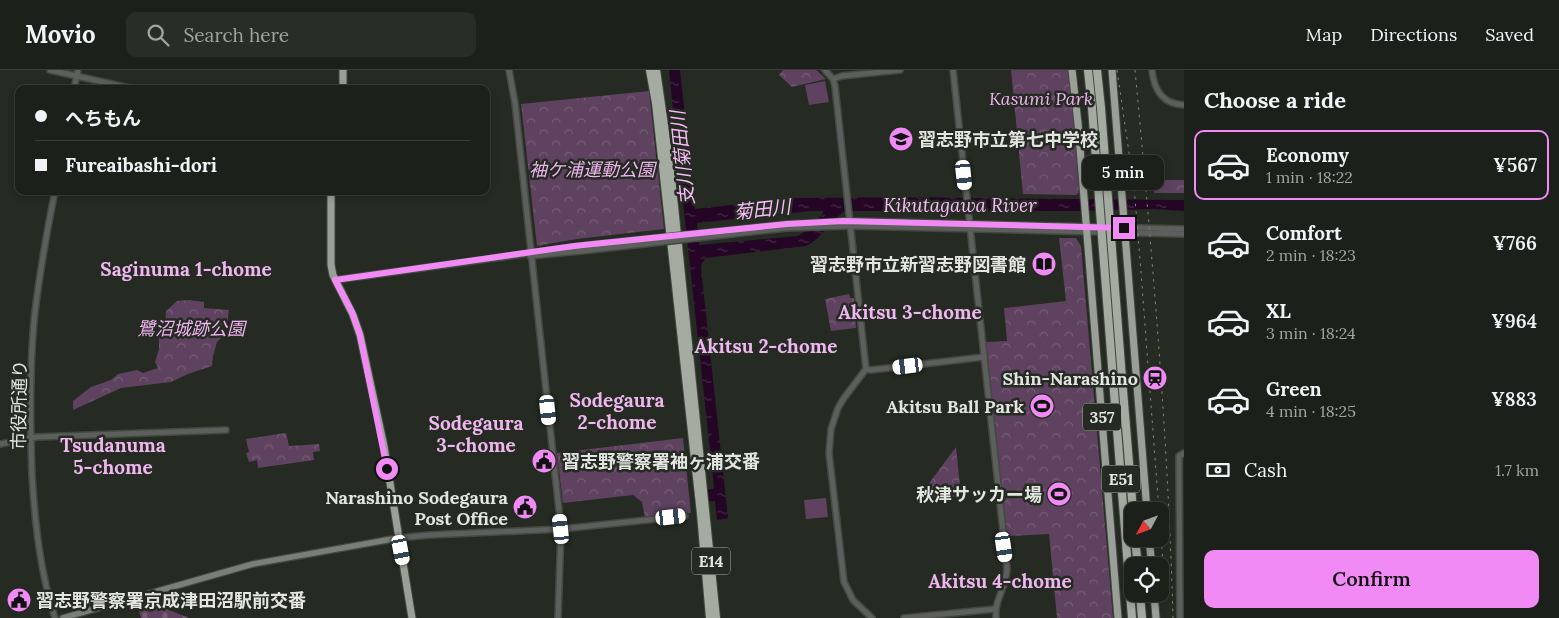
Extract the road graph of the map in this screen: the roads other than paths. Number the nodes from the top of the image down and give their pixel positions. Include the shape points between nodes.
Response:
1 (50, 70) edge
2 (78, 70) edge
3 (343, 70) edge
4 (509, 70) edge
5 (650, 70) edge
6 (656, 70) edge
7 (825, 70) edge
8 (900, 70) edge
9 (953, 70) edge
10 (1072, 70) edge
11 (1097, 70) edge
12 (1112, 70) edge
13 (1152, 70) edge
14 (1088, 72) edge
15 (77, 77) junction
16 (833, 79) junction
17 (75, 85) edge
18 (115, 85) edge
19 (343, 85) edge
20 (1184, 104) edge
21 (665, 151) junction
22 (54, 195) edge
23 (331, 195) edge
24 (851, 224) junction
25 (969, 226) junction
26 (1124, 227) junction
27 (1087, 229) junction
28 (1184, 229) edge
29 (1184, 234) edge
30 (532, 254) junction
31 (336, 282) junction
32 (984, 357) junction
33 (866, 369) junction
34 (226, 430) dead end
35 (30, 438) junction
36 (0, 444) edge
37 (1184, 453) edge
38 (1132, 502) edge
39 (1146, 502) edge
40 (702, 504) junction
41 (685, 516) dead end
42 (561, 529) junction
43 (398, 538) junction
44 (1141, 602) edge
45 (1155, 602) edge
46 (995, 609) junction
47 (55, 618) edge
48 (63, 618) edge
49 (412, 618) edge
50 (558, 618) edge
51 (710, 618) edge
52 (716, 618) edge
53 (872, 618) edge
54 (904, 618) edge
55 (996, 618) edge
56 (1118, 618) edge
57 (1132, 618) edge
58 (1142, 618) edge
59 (1156, 618) edge
60 (1180, 618) edge

1 - 15 street
2 - 15 street
3 - 19 highway
4 - 30 street via 516,103
5 - 21 highway, E14
6 - 21 highway, E14
7 - 16 street
8 - 16 street
9 - 25 street
10 - 27 highway, 357
11 - 38 highway, E51, bridge
12 - 26 highway, 357
13 - 20 street via 1155,88 1161,97 1174,104
14 - 57 highway, E51, bridge
15 - 17 street
15 - 18 street
16 - 24 street
21 - 40 highway, E14
22 - 35 street, 市役所通り via 35,313
23 - 31 highway via 330,262
24 - 25 street
24 - 30 street, bridge via 787,226
24 - 33 street
25 - 27 street
25 - 32 street
26 - 27 street
26 - 28 street
26 - 29 street
26 - 39 highway, 357
27 - 56 highway, 357
30 - 31 street
30 - 42 street
31 - 43 highway via 360,335 384,446
32 - 33 street
32 - 46 street via 1007,568 1005,585
33 - 53 street via 838,408 831,429 830,453 844,582 853,600
34 - 35 street
35 - 36 street
35 - 47 street, 市役所通り via 39,548
37 - 60 street via 1179,456
40 - 51 highway, E14
40 - 52 highway, E14
41 - 42 street
42 - 43 street
42 - 50 street
43 - 48 main road via 253,564
43 - 49 highway
44 - 58 highway
45 - 59 highway
46 - 54 street
46 - 55 street

